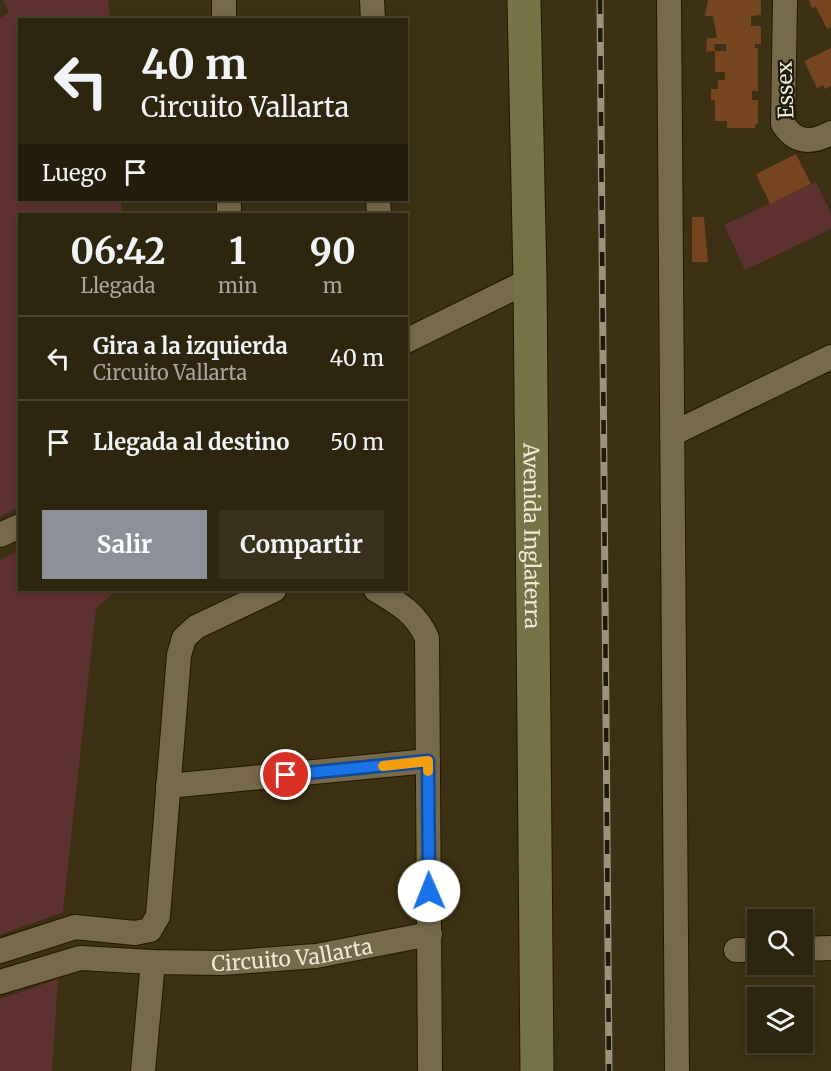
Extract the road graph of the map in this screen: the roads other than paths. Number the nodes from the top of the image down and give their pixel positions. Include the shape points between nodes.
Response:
1 (224, 0) edge
2 (372, 0) edge
3 (524, 0) edge
4 (669, 0) edge
5 (785, 0) edge
6 (224, 18) edge
7 (373, 18) edge
8 (831, 133) edge
9 (530, 280) junction
10 (408, 340) edge
11 (831, 357) edge
12 (672, 434) junction
13 (18, 527) edge
14 (0, 535) edge
15 (272, 591) edge
16 (378, 591) edge
17 (428, 761) junction
18 (168, 786) junction
19 (430, 934) junction
20 (831, 948) edge
21 (813, 949) edge
22 (0, 951) edge
23 (153, 962) junction
24 (0, 982) edge
25 (143, 1071) edge
26 (430, 1071) edge
27 (537, 1071) edge
28 (677, 1071) edge

1 - 6 street
2 - 7 street
3 - 9 street, Avenida Inglaterra
4 - 12 street
5 - 8 street, Essex via 783,124 799,140 816,141
9 - 10 street
9 - 27 street, Avenida Inglaterra
11 - 12 street
12 - 28 street
13 - 14 street
15 - 18 street via 196,627 184,638 179,655
16 - 17 street via 409,610 427,638
17 - 18 street
17 - 19 street
18 - 22 street via 158,916 150,930 135,933 75,927
19 - 23 street, Circuito Vallarta via 316,956 222,963
19 - 26 street
20 - 21 street
23 - 24 street, Circuito Vallarta via 80,958
23 - 25 street

